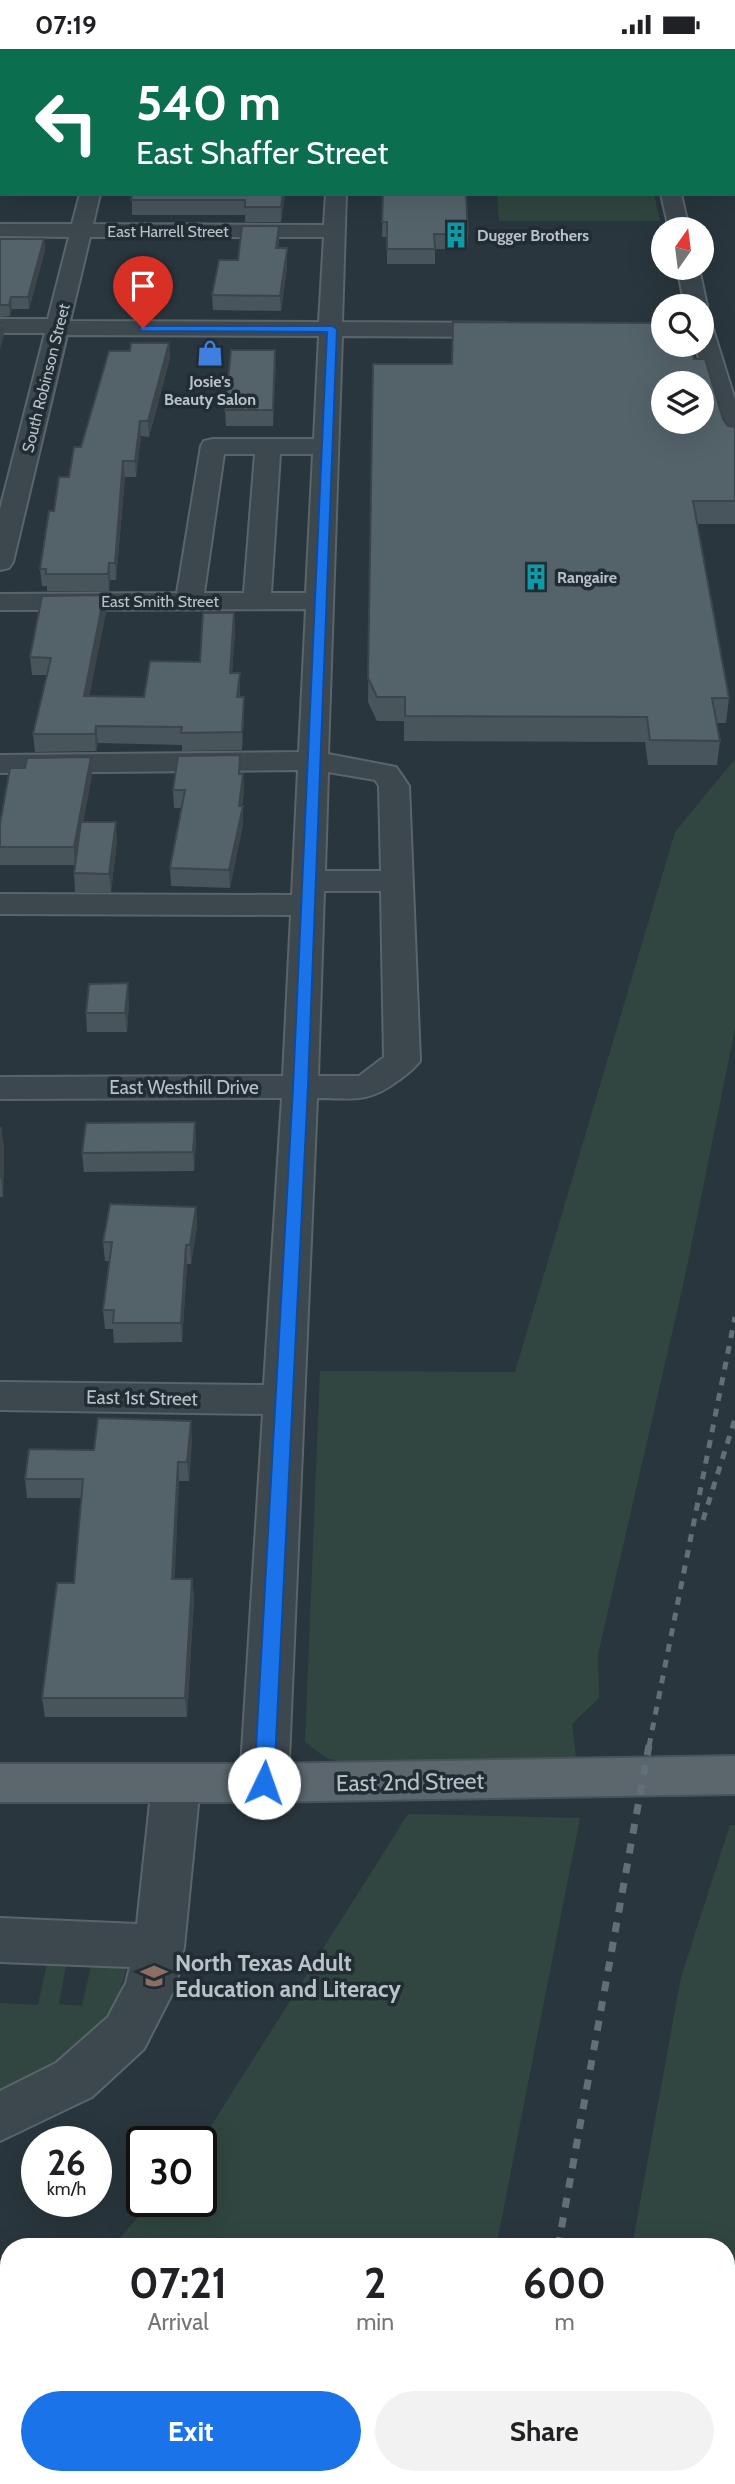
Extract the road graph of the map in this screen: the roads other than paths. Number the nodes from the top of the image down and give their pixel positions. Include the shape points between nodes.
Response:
1 (89, 196) edge
2 (336, 196) edge
3 (671, 196) edge
4 (676, 217) edge
5 (0, 230) edge
6 (80, 231) junction
7 (336, 231) junction
8 (0, 326) edge
9 (59, 327) junction
10 (332, 329) junction
11 (525, 330) edge
12 (710, 357) edge
13 (735, 440) edge
14 (4, 444) dead end
15 (30, 444) junction
16 (268, 447) junction
17 (327, 447) junction
18 (0, 562) edge
19 (189, 601) junction
20 (257, 601) junction
21 (320, 601) junction
22 (0, 602) edge
23 (314, 761) junction
24 (0, 764) edge
25 (397, 881) junction
26 (308, 893) junction
27 (0, 904) edge
28 (300, 1087) junction
29 (0, 1089) edge
30 (0, 1396) edge
31 (284, 1400) junction
32 (735, 1775) edge
33 (0, 1783) edge
34 (264, 1783) junction
35 (176, 1784) junction
36 (0, 1940) edge
37 (159, 1947) junction
38 (0, 2117) edge

1 - 6 street, South Robinson Street
2 - 7 street
3 - 4 street
5 - 6 street, East Harrell Street
6 - 7 street, East Harrell Street
6 - 9 street, South Robinson Street
7 - 10 street
8 - 9 street
9 - 10 street via 254,338
9 - 15 street, South Robinson Street
10 - 11 street
10 - 17 street
12 - 13 street
14 - 15 street
15 - 18 street, South Robinson Street
16 - 17 street
16 - 19 street via 213,446
16 - 20 street
17 - 21 street
19 - 20 street, East Smith Street
19 - 22 street, East Smith Street
20 - 21 street, East Smith Street
21 - 23 street
23 - 24 street
23 - 25 street via 385,773 394,786
23 - 26 street
25 - 26 street
25 - 28 street, East Westhill Drive via 402,1061 367,1087
26 - 27 street
26 - 28 street
28 - 29 street, East Westhill Drive
28 - 31 street
30 - 31 street, East 1st Street
31 - 34 street
32 - 34 main road, East 2nd Street
33 - 35 main road, East 2nd Street
34 - 35 main road, East 2nd Street
35 - 37 street
36 - 37 street
37 - 38 street via 151,1986 127,2033 74,2080

